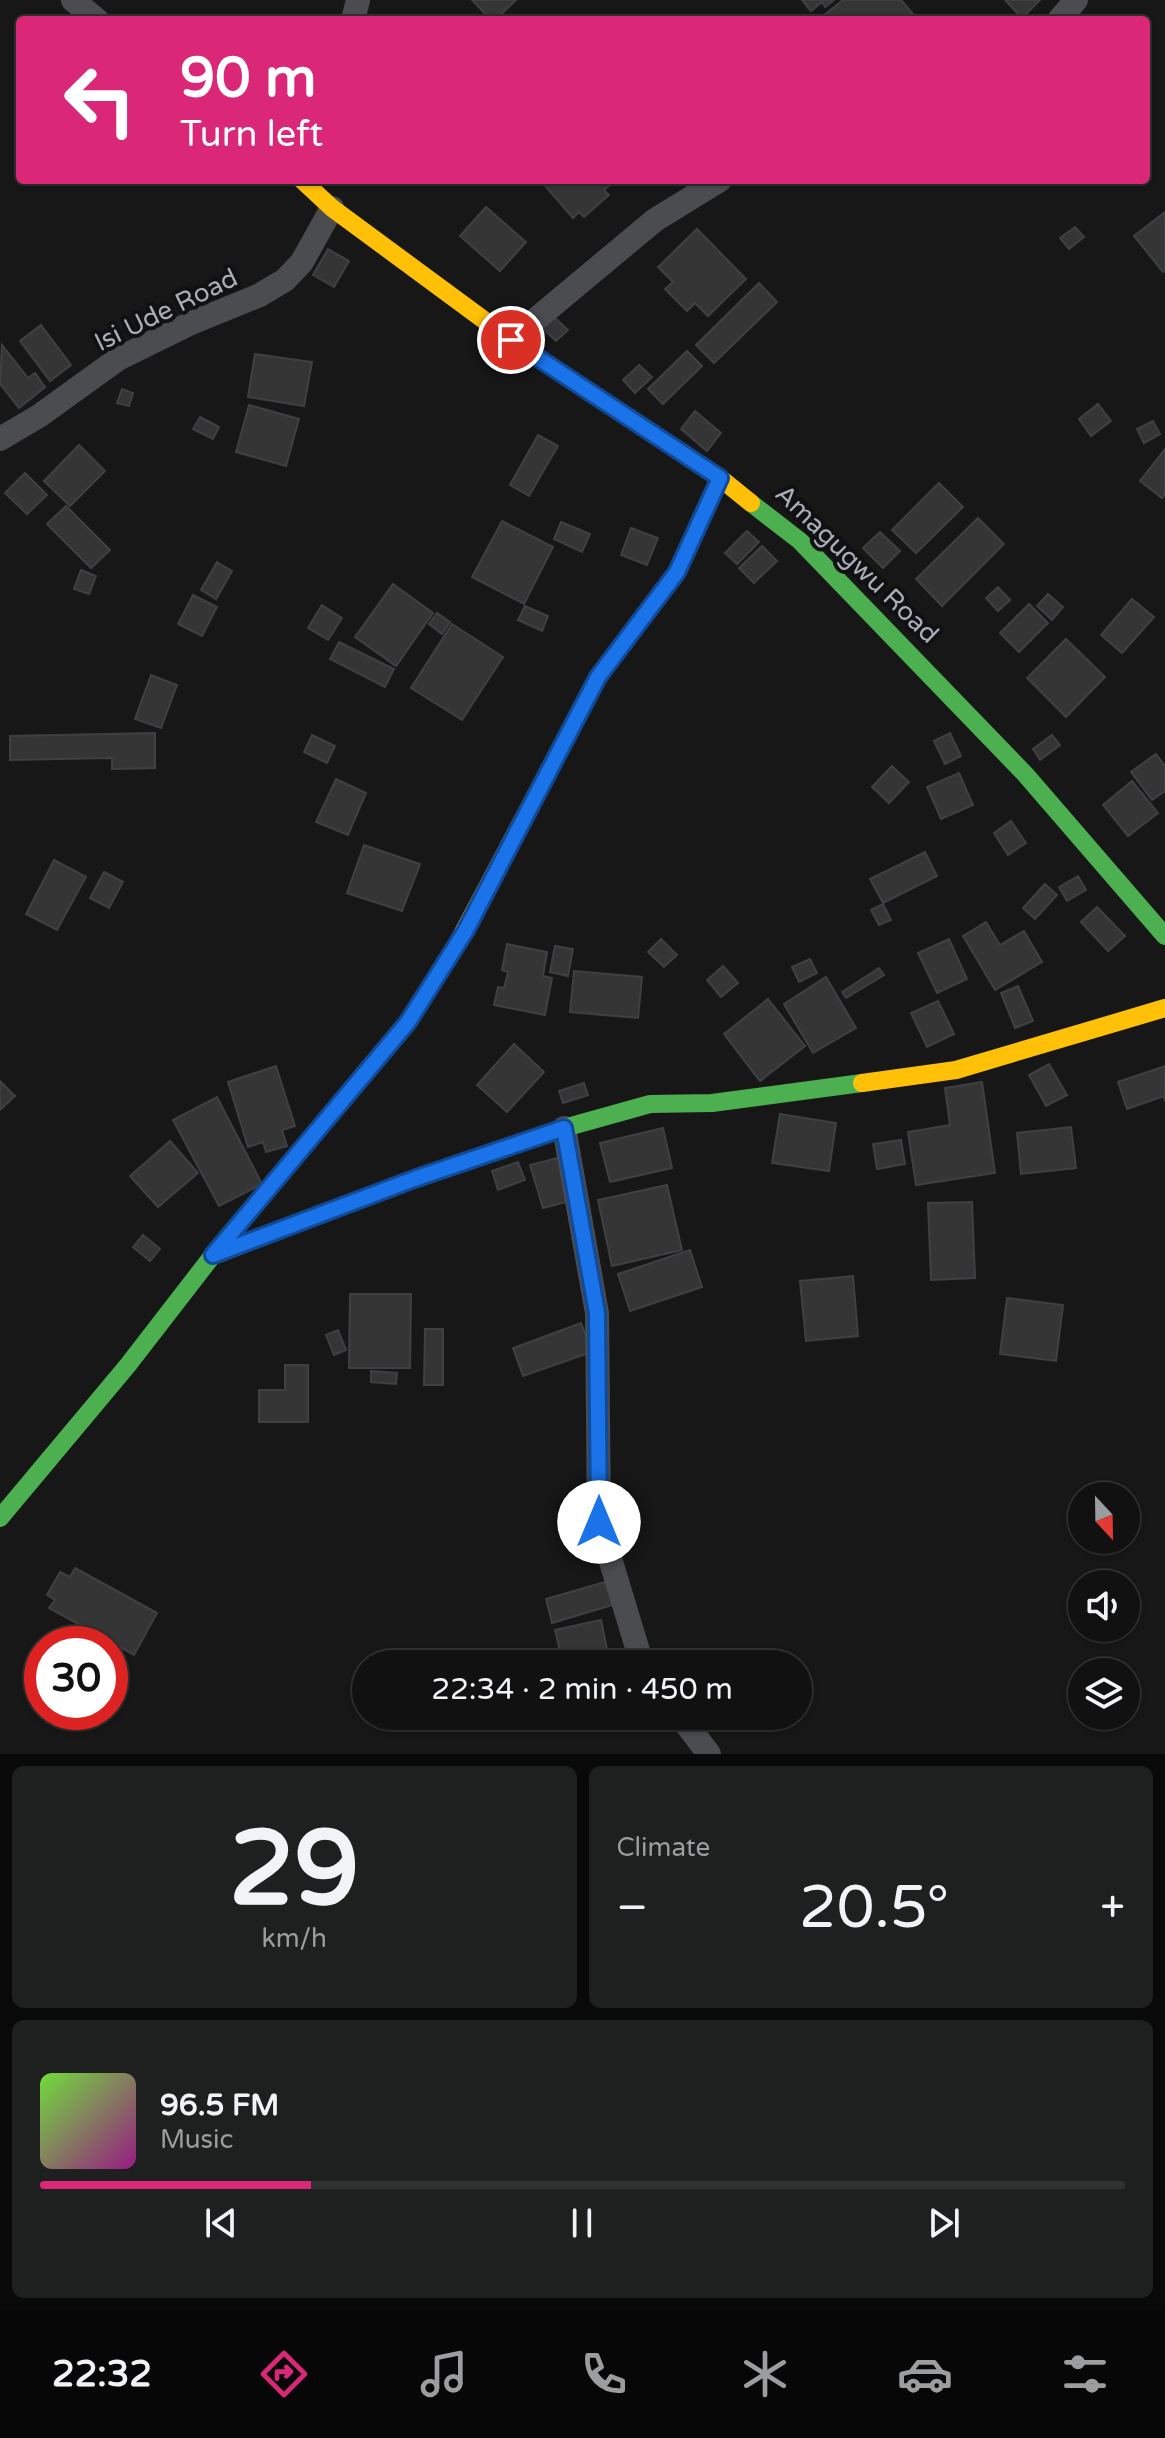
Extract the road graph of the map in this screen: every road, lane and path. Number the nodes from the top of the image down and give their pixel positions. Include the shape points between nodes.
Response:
1 (73, 0) edge
2 (1076, 0) edge
3 (92, 16) edge
4 (1062, 16) edge
5 (310, 184) edge
6 (714, 184) edge
7 (332, 208) junction
8 (511, 340) junction
9 (0, 439) edge
10 (720, 478) junction
11 (1165, 936) edge
12 (1165, 1008) edge
13 (564, 1128) junction
14 (213, 1255) junction
15 (0, 1518) edge
16 (638, 1650) edge
17 (691, 1730) edge
18 (709, 1754) edge

1 - 3 street
2 - 4 street
5 - 7 street, Amagugwu Road
6 - 8 street via 655,220
7 - 8 street, Amagugwu Road
7 - 9 street, Isi Ude Road via 302,262 285,280 118,359
8 - 10 street, Amagugwu Road
10 - 11 street, Amagugwu Road via 800,541 877,619 1025,774
10 - 14 street via 677,572 598,677 466,930 408,1022
12 - 13 street via 956,1070 712,1103 650,1104
13 - 14 street
13 - 16 street via 597,1313 599,1522
14 - 15 street
17 - 18 street

